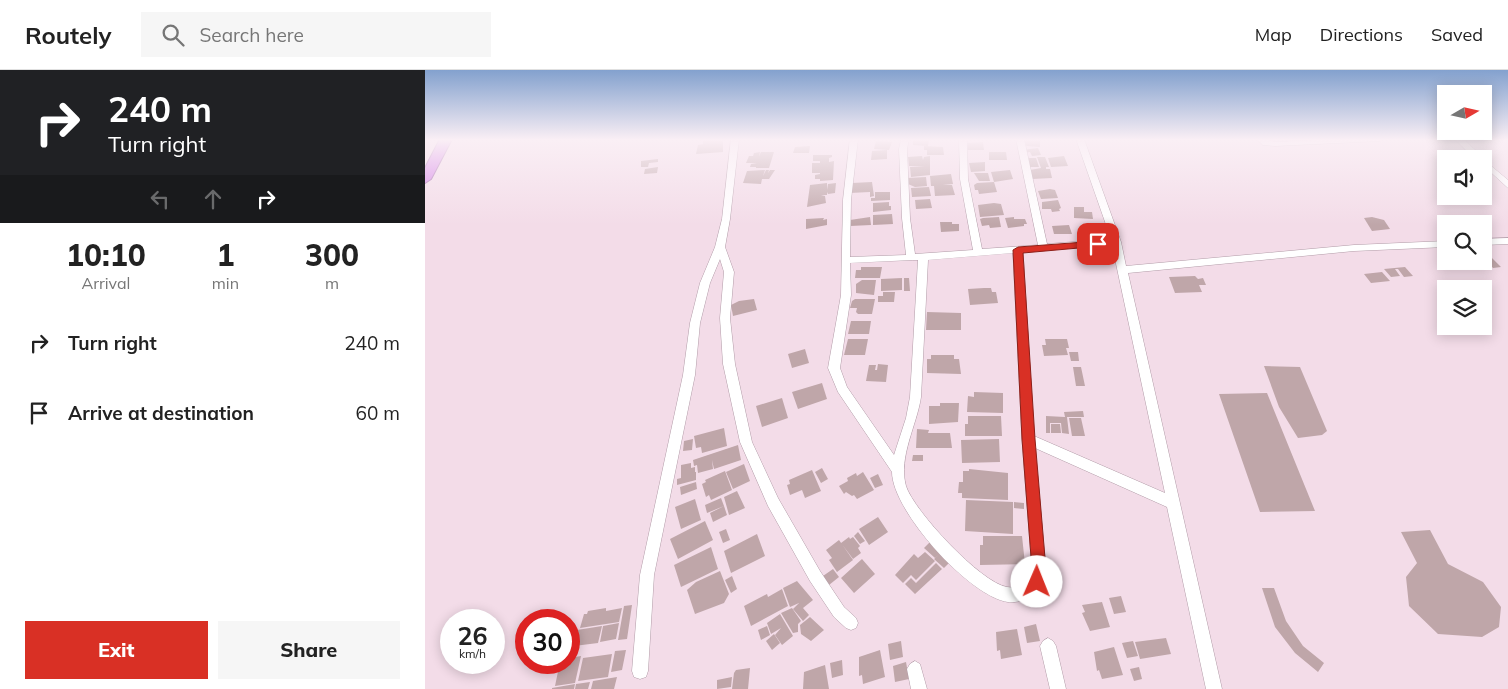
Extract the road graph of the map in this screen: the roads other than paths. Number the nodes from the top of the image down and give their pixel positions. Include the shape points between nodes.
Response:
1 (431, 168) edge
2 (732, 168) edge
3 (850, 168) edge
4 (904, 168) edge
5 (964, 168) edge
6 (1027, 168) edge
7 (1090, 168) edge
8 (1492, 170) edge
9 (425, 179) edge
10 (1508, 185) edge
11 (1508, 241) edge
12 (1116, 242) junction
13 (1492, 242) edge
14 (1437, 244) edge
15 (720, 247) junction
16 (1043, 247) junction
17 (1018, 250) junction
18 (978, 252) junction
19 (917, 258) junction
20 (845, 260) junction
21 (1123, 270) junction
22 (1028, 439) junction
23 (897, 470) junction
24 (1173, 503) junction
25 (851, 623) dead end
26 (1048, 646) dead end
27 (915, 669) dead end
28 (640, 671) dead end
29 (919, 689) edge
30 (1058, 689) edge
31 (1214, 689) edge

1 - 9 highway
2 - 15 street
3 - 20 street
4 - 19 street via 906,218
5 - 18 street
6 - 16 street
7 - 12 street
8 - 10 street
11 - 13 street
12 - 16 street
12 - 21 street
14 - 21 street via 1354,248
15 - 25 street via 729,272 725,318 729,364 746,442 773,502 815,576 839,612
15 - 28 street via 705,283 695,323 689,375 647,575
16 - 17 street
17 - 18 street
17 - 22 street
18 - 19 street
19 - 20 street
19 - 23 street via 923,284 920,357 914,410
20 - 23 street via 846,295 833,368 842,389
21 - 24 street
22 - 23 street via 1039,570 1037,582 1020,594 1005,594 982,583 969,570 916,516 904,495
22 - 24 street
24 - 31 street
26 - 30 street
27 - 29 street

